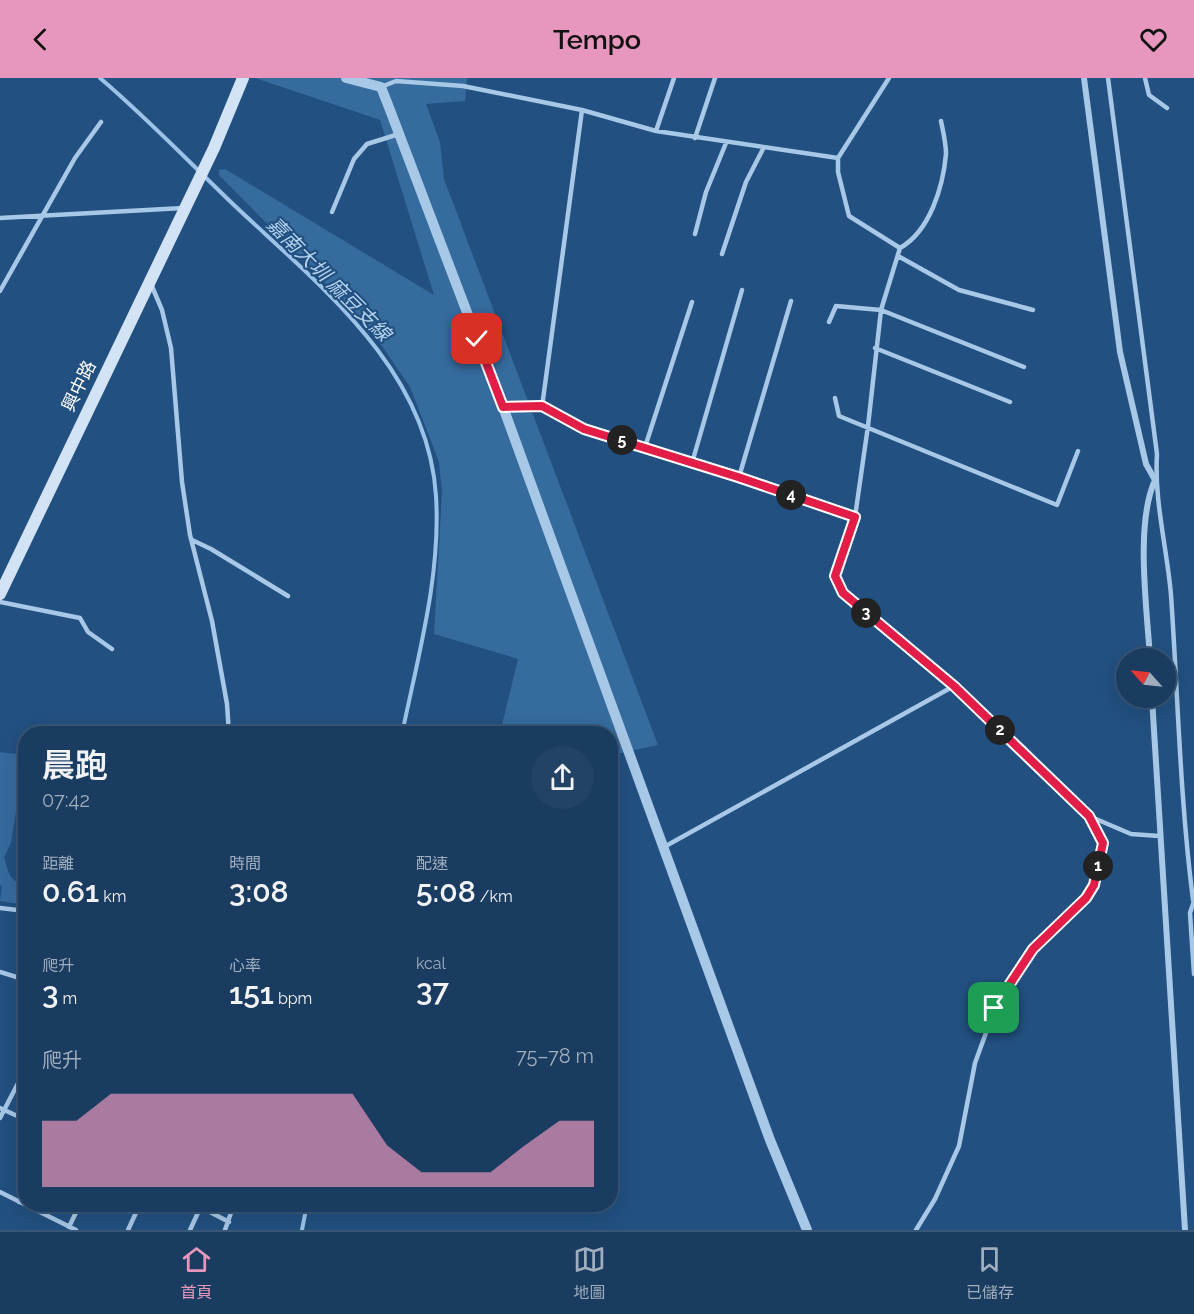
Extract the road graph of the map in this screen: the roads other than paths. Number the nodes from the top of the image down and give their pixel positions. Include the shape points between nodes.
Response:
1 (243, 78) edge
2 (346, 78) edge
3 (674, 78) edge
4 (715, 78) edge
5 (889, 78) edge
6 (1084, 78) edge
7 (1108, 78) edge
8 (1145, 78) edge
9 (381, 87) junction
10 (1167, 108) dead end
11 (582, 110) junction
12 (941, 121) dead end
13 (101, 122) dead end
14 (656, 131) junction
15 (399, 134) junction
16 (695, 138) junction
17 (726, 143) junction
18 (763, 148) junction
19 (838, 158) junction
20 (185, 208) junction
21 (332, 212) dead end
22 (42, 216) junction
23 (0, 218) edge
24 (695, 234) dead end
25 (900, 248) junction
26 (722, 254) dead end
27 (898, 256) junction
28 (149, 282) junction
29 (742, 290) dead end
30 (0, 291) edge
31 (791, 301) dead end
32 (692, 302) dead end
33 (881, 310) junction
34 (1033, 310) dead end
35 (829, 322) dead end
36 (876, 348) junction
37 (1024, 367) dead end
38 (835, 398) dead end
39 (1010, 402) dead end
40 (542, 406) junction
41 (503, 407) junction
42 (868, 426) junction
43 (645, 447) junction
44 (1078, 451) dead end
45 (692, 463) junction
46 (738, 477) junction
47 (1155, 480) junction
48 (855, 517) junction
49 (192, 540) junction
50 (0, 594) edge
51 (288, 596) dead end
52 (0, 602) edge
53 (1150, 648) edge
54 (112, 649) dead end
55 (954, 686) junction
56 (1153, 708) edge
57 (229, 726) edge
58 (1089, 816) junction
59 (1159, 836) junction
60 (664, 847) junction
61 (1193, 901) edge
62 (0, 908) edge
63 (18, 910) edge
64 (0, 972) edge
65 (1194, 974) edge
66 (18, 978) edge
67 (18, 1082) edge
68 (2, 1109) edge
69 (18, 1116) edge
70 (0, 1118) edge
71 (0, 1192) edge
72 (18, 1201) edge
73 (40, 1212) edge
74 (76, 1212) edge
75 (136, 1212) edge
76 (199, 1212) edge
77 (212, 1212) edge
78 (232, 1212) edge
79 (229, 1222) junction
80 (69, 1227) junction
81 (76, 1230) edge
82 (128, 1230) edge
83 (190, 1230) edge
84 (225, 1230) edge
85 (807, 1230) edge
86 (916, 1230) edge
87 (1185, 1230) edge

1 - 20 main road, 興中路
2 - 9 street
3 - 14 lane
4 - 16 lane
5 - 19 lane
6 - 47 street via 1120,352 1146,464
7 - 47 lane via 1157,454
8 - 10 lane via 1149,95
9 - 11 lane via 396,81 433,82
9 - 15 street
11 - 14 lane
11 - 40 lane
12 - 25 lane via 946,153 938,193 914,240
13 - 22 lane
14 - 16 lane
15 - 21 lane via 367,144 354,159
15 - 41 street
16 - 17 lane
17 - 18 lane
17 - 24 lane via 706,192
18 - 19 lane
18 - 26 lane via 746,182
19 - 25 lane via 849,216
20 - 22 lane
20 - 28 main road, 興中路
22 - 23 lane
22 - 30 lane
25 - 27 lane
27 - 33 lane
27 - 34 lane via 959,290
28 - 49 lane via 162,310 171,348 182,482
28 - 50 main road, 興中路
29 - 45 lane
31 - 46 lane
32 - 43 lane
33 - 35 lane via 837,306
33 - 36 lane
33 - 37 lane
36 - 39 lane
36 - 42 lane
38 - 42 lane via 839,416
40 - 41 lane
40 - 43 lane via 584,429
41 - 60 street
42 - 44 lane via 1057,505
42 - 48 lane
43 - 45 lane
45 - 46 lane
46 - 48 lane
47 - 53 street via 1147,497 1145,551
47 - 61 lane via 1170,591 1184,830
48 - 55 lane via 835,576 843,593
49 - 51 lane
49 - 57 lane via 212,621
52 - 54 lane via 80,618 88,632
55 - 58 lane
55 - 60 lane
56 - 59 street
58 - 59 lane via 1131,834
58 - 86 lane via 1103,843 1094,885 1086,898 1033,949 994,1008 975,1063 959,1146
59 - 87 street
60 - 85 street via 770,1140
61 - 65 lane via 1190,913
62 - 63 lane
64 - 66 lane
67 - 68 lane
68 - 69 lane
68 - 70 lane
71 - 72 lane
73 - 80 lane
74 - 80 lane
75 - 82 lane
76 - 83 lane
77 - 79 lane
78 - 79 lane
79 - 84 lane
80 - 81 lane

